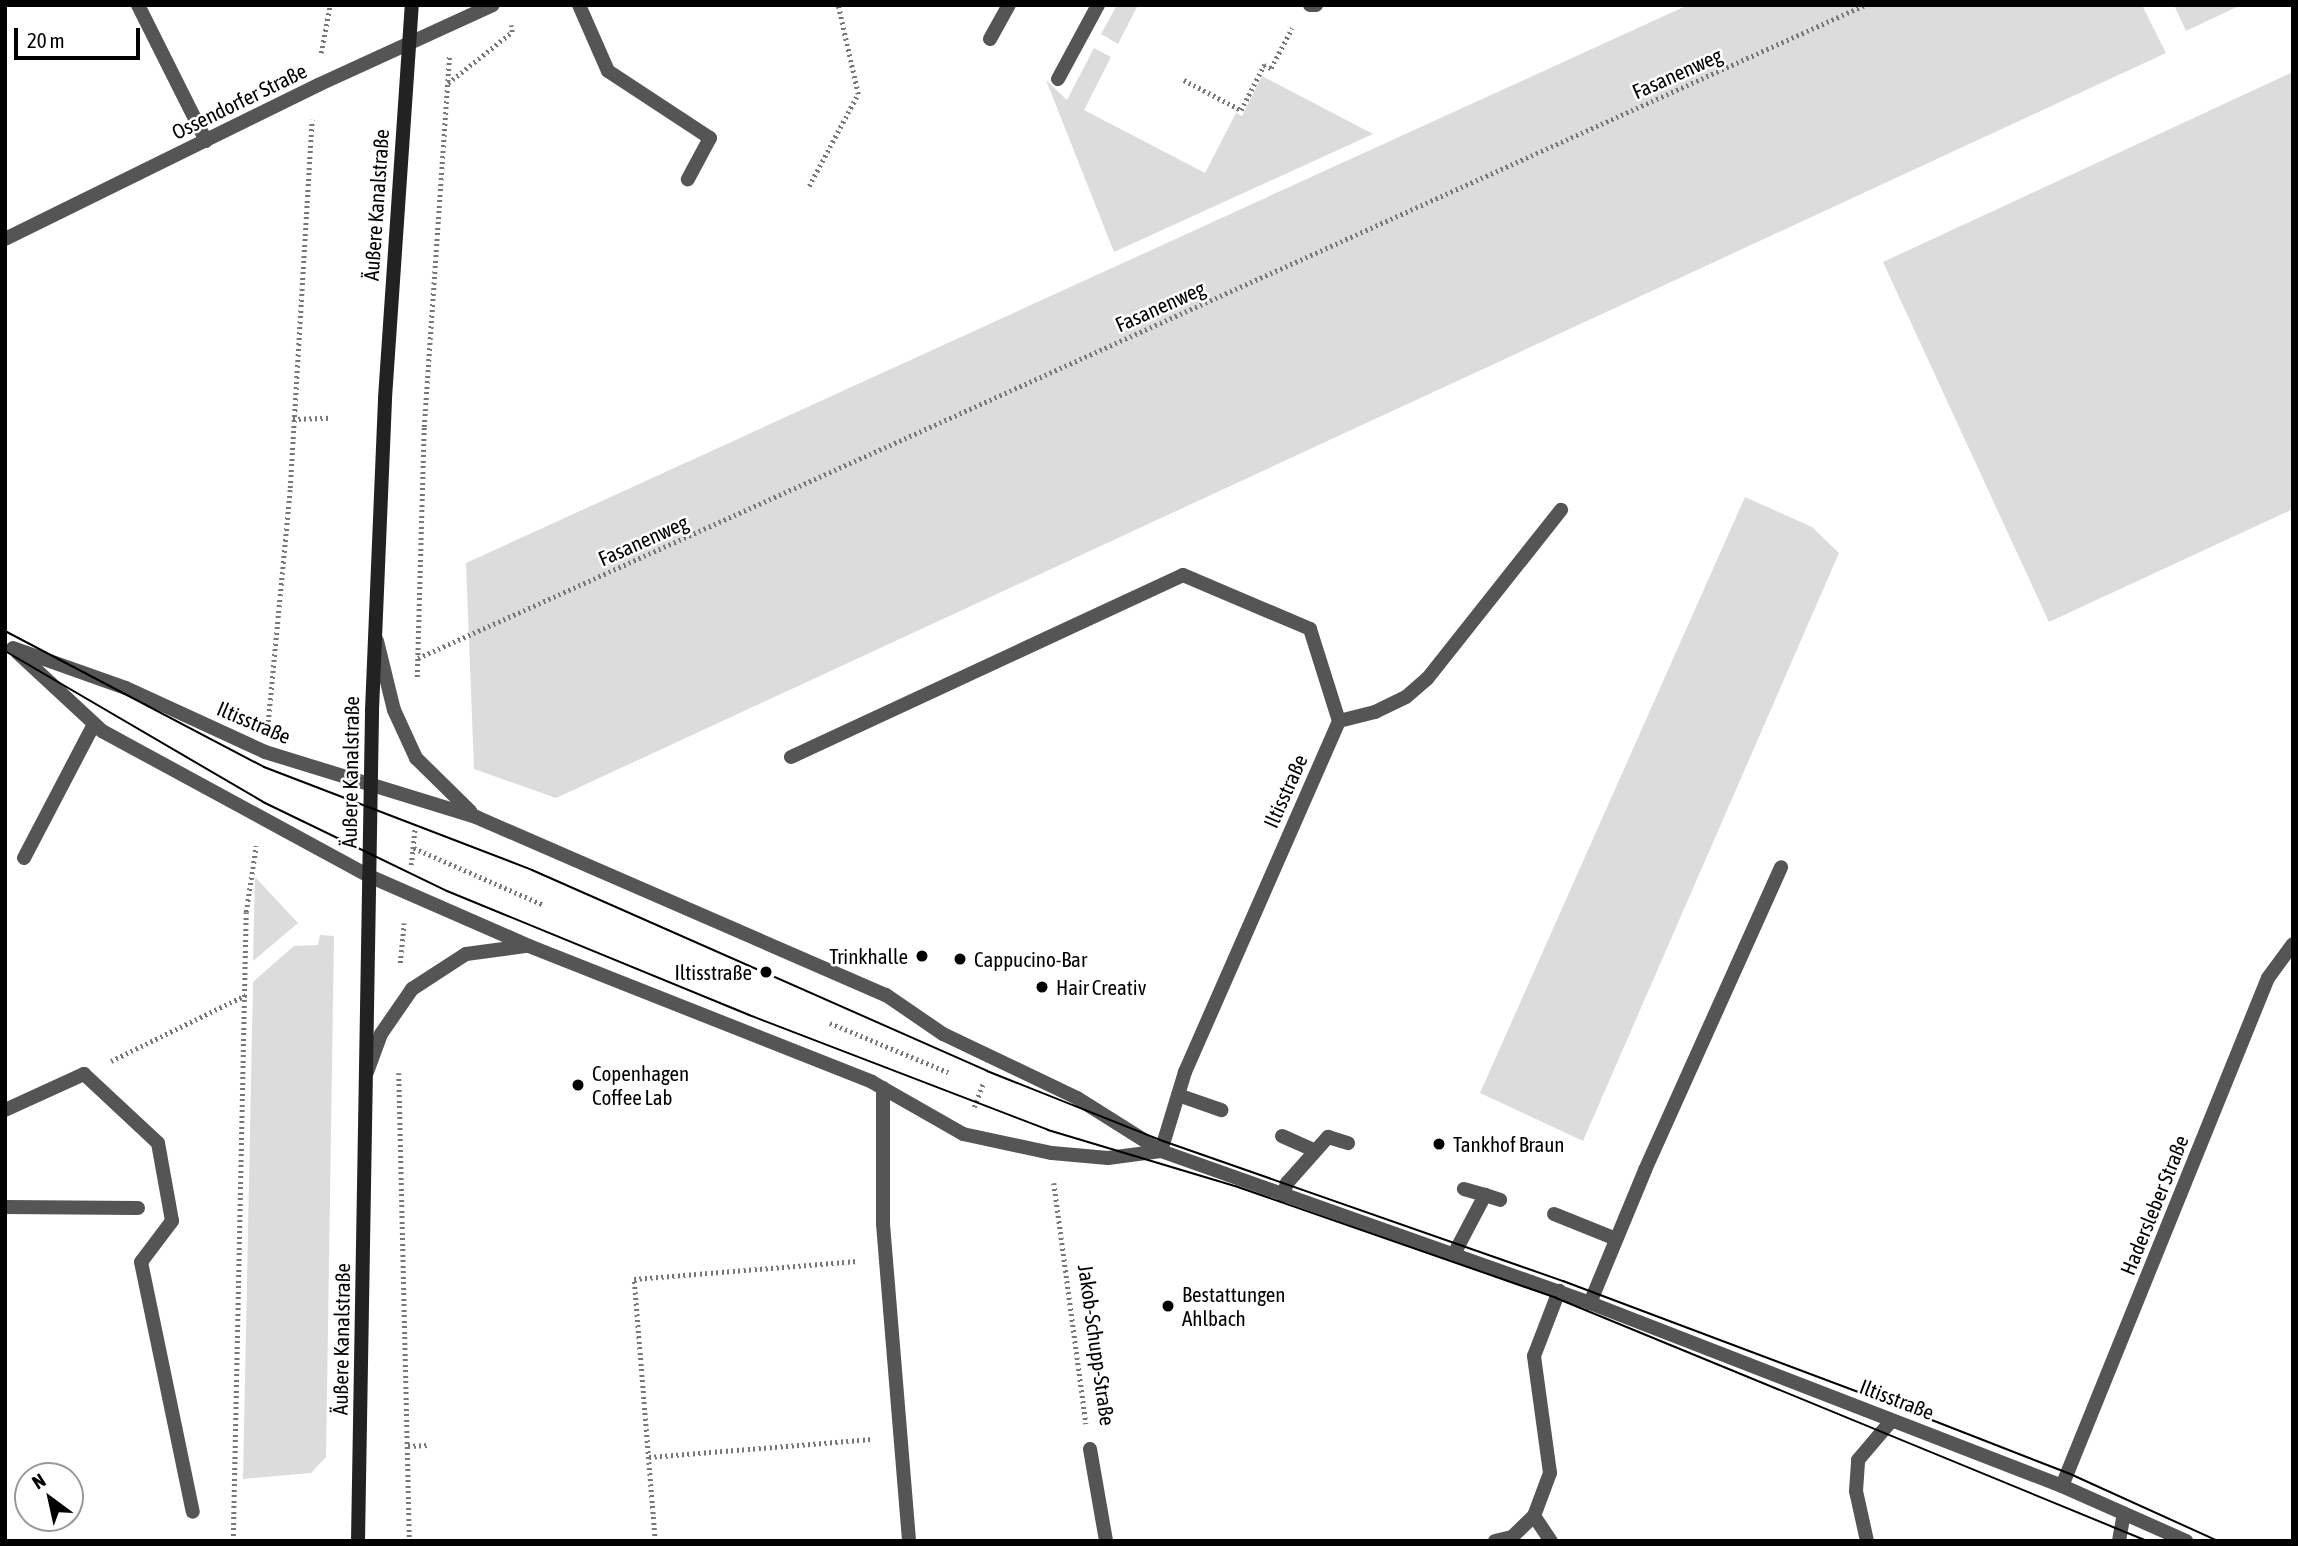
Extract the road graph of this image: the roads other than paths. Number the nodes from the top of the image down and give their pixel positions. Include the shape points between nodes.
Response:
1 (138, 5) edge
2 (412, 5) edge
3 (493, 5) edge
4 (579, 5) edge
5 (1009, 5) edge
6 (1098, 5) edge
7 (1310, 5) edge
8 (1316, 5) edge
9 (990, 39) dead end
10 (409, 43) junction
11 (1058, 79) dead end
12 (205, 141) junction
13 (688, 179) dead end
14 (5, 239) edge
15 (1561, 510) dead end
16 (375, 635) junction
17 (9, 646) edge
18 (1339, 721) junction
19 (94, 723) junction
20 (790, 757) dead end
21 (371, 783) junction
22 (477, 817) junction
23 (24, 858) dead end
24 (1782, 867) dead end
25 (369, 876) junction
26 (2293, 944) edge
27 (529, 946) junction
28 (366, 1073) junction
29 (883, 1088) junction
30 (1178, 1095) junction
31 (5, 1110) edge
32 (1221, 1110) dead end
33 (1282, 1136) dead end
34 (1348, 1143) dead end
35 (1161, 1150) junction
36 (1315, 1151) junction
37 (1464, 1189) dead end
38 (1485, 1195) junction
39 (1283, 1196) junction
40 (1500, 1200) dead end
41 (5, 1207) edge
42 (138, 1208) dead end
43 (1554, 1214) dead end
44 (1616, 1239) junction
45 (1454, 1254) junction
46 (1559, 1291) junction
47 (1590, 1303) junction
48 (1892, 1420) junction
49 (1090, 1449) road end
50 (2062, 1486) junction
51 (193, 1512) dead end
52 (2124, 1513) junction
53 (1534, 1516) junction
54 (358, 1541) edge
55 (909, 1541) edge
56 (1106, 1541) edge
57 (1495, 1541) edge
58 (1551, 1541) edge
59 (1867, 1541) edge
60 (2119, 1541) edge
61 (2186, 1541) edge

1 - 12 street
2 - 10 main road, Äußere Kanalstraße
3 - 10 street, Ossendorfer Straße
4 - 13 street via 608,71 710,138
5 - 9 street
6 - 11 street
7 - 8 street
10 - 12 street, Ossendorfer Straße
10 - 16 main road, Äußere Kanalstraße
12 - 14 street, Ossendorfer Straße
15 - 18 street via 1427,679 1406,697 1376,712
16 - 21 main road, Äußere Kanalstraße
16 - 22 street via 394,710 416,758
17 - 19 street, Iltisstraße
17 - 21 street, Iltisstraße via 126,688 265,752
18 - 20 street via 1310,629 1182,575
18 - 30 street, Iltisstraße
19 - 23 street
19 - 25 street, Iltisstraße
21 - 22 street, Iltisstraße
21 - 25 main road, Äußere Kanalstraße
22 - 35 street, Iltisstraße via 886,995 991,1060 1077,1098
24 - 44 street
25 - 27 street, Iltisstraße
25 - 28 main road, Äußere Kanalstraße
26 - 50 street, Hadersleber Straße via 2268,978
27 - 28 street via 466,954 412,989 381,1034
27 - 29 street, Iltisstraße
28 - 54 main road, Äußere Kanalstraße
29 - 35 street, Iltisstraße via 963,1134 1052,1153 1108,1158
29 - 55 street via 886,1258
30 - 32 street
30 - 35 street, Iltisstraße
31 - 51 street via 84,1074 158,1143 172,1221 141,1262
33 - 36 street
34 - 36 street via 1328,1137
35 - 39 street, Iltisstraße
36 - 39 street via 1287,1183
37 - 38 street
38 - 40 street
38 - 45 street
39 - 45 street, Iltisstraße
41 - 42 street
43 - 44 street
44 - 47 street
45 - 46 street, Iltisstraße
46 - 47 street, Iltisstraße
46 - 53 street via 1534,1356 1550,1473
47 - 48 street, Iltisstraße
48 - 50 street, Iltisstraße
48 - 59 street via 1858,1460 1856,1490
49 - 56 street, Jakob-Schupp-Straße
50 - 52 street, Iltisstraße
52 - 60 street
52 - 61 street, Iltisstraße
53 - 57 street via 1512,1537
53 - 58 street

